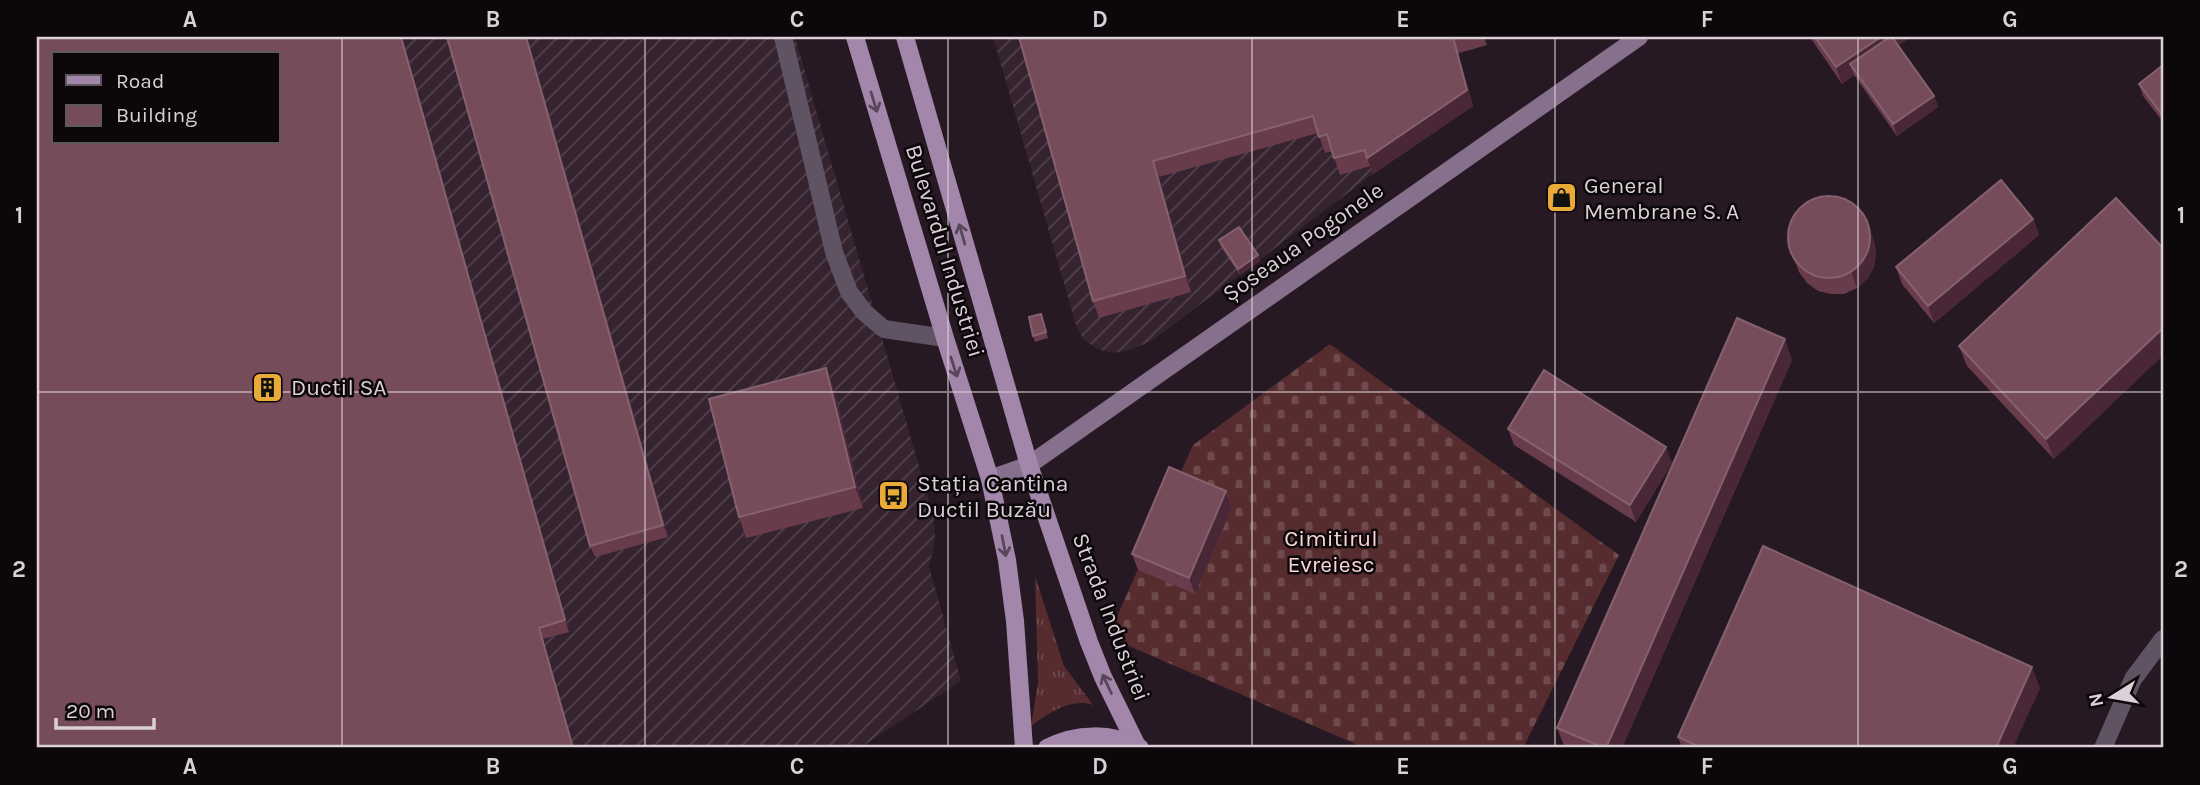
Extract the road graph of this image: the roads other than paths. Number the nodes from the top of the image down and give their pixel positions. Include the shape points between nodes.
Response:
1 (783, 37) edge
2 (855, 37) edge
3 (905, 37) edge
4 (1639, 37) edge
5 (945, 338) junction
6 (1029, 465) junction
7 (990, 479) junction
8 (2163, 639) edge
9 (1139, 747) edge
10 (1024, 748) edge
11 (1047, 748) edge
12 (2104, 748) edge

1 - 5 street via 834,252 849,292 884,329
2 -> 5 main road, Bulevardul Industriei
6 -> 3 main road, Bulevardul Industriei
4 - 6 main road, Șoseaua Pogonele
5 -> 7 main road, Bulevardul Industriei
6 - 7 main road, Șoseaua Pogonele
9 -> 6 main road, Strada Industriei via 1089,642
7 -> 10 main road via 1015,621
8 - 12 street via 2133,679
9 - 11 main road via 1108,737 1078,737

